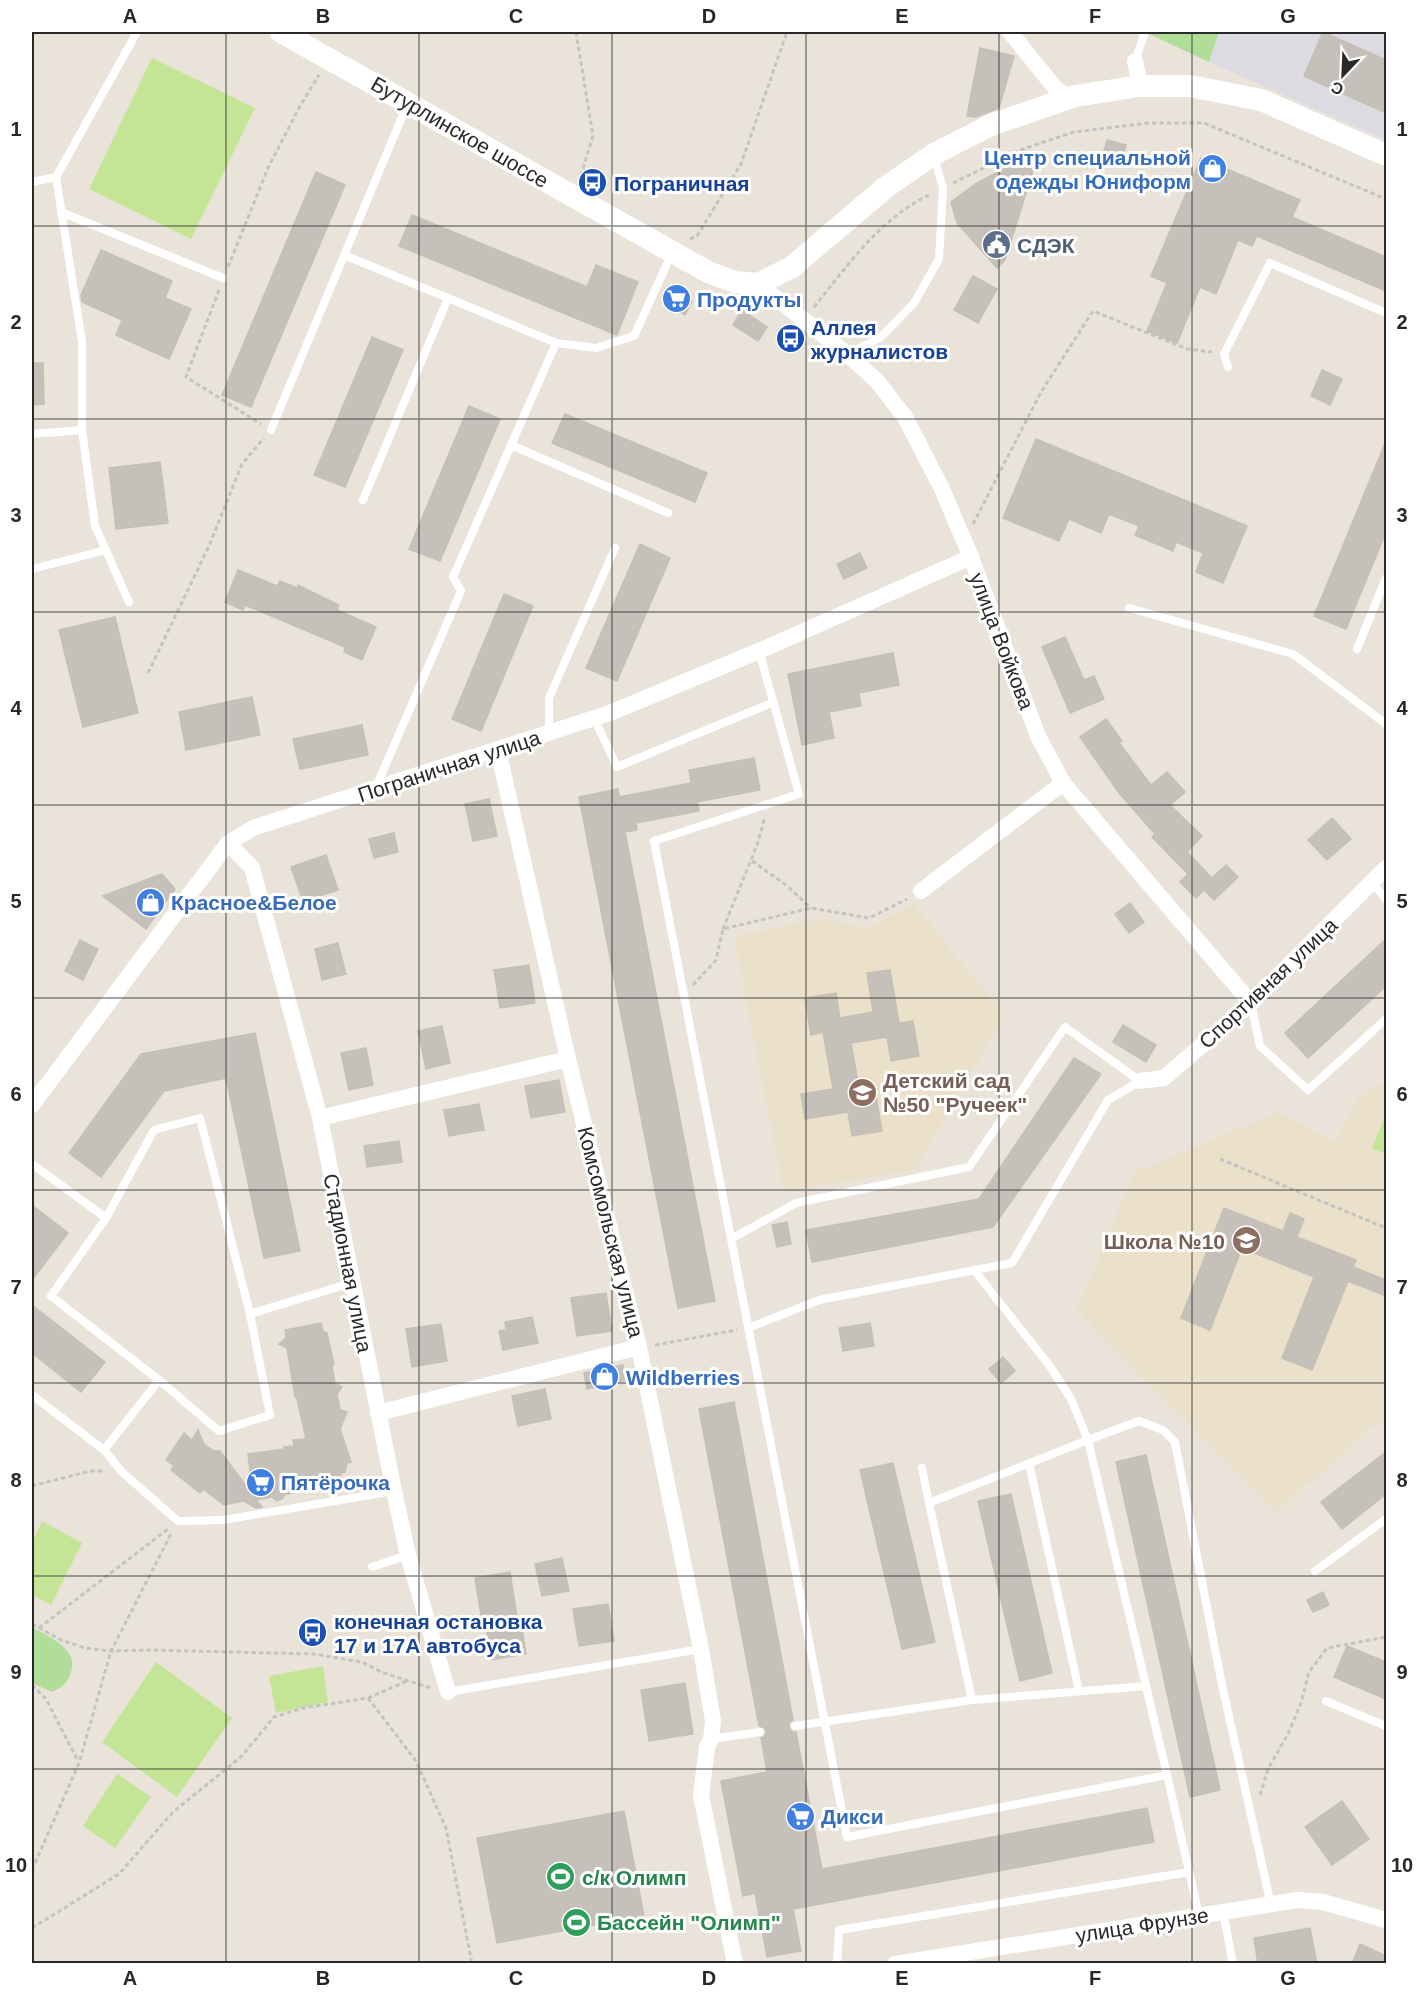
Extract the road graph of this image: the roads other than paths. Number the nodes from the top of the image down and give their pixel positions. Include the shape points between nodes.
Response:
1 (137, 32) edge
2 (281, 32) edge
3 (1010, 32) edge
4 (1145, 32) edge
5 (1135, 61) joint
6 (1140, 86) junction
7 (1070, 98) junction
8 (408, 102) junction
9 (934, 154) junction
10 (1386, 155) edge
11 (56, 177) junction
12 (32, 182) edge
13 (62, 212) junction
14 (675, 254) junction
15 (344, 255) junction
16 (223, 278) road end
17 (758, 284) junction
18 (448, 298) junction
19 (1386, 313) edge
20 (556, 343) junction
21 (847, 354) junction
22 (1228, 367) dead end
23 (82, 430) junction
24 (271, 430) road end
25 (32, 434) edge
26 (510, 446) junction
27 (363, 500) dead end
28 (668, 513) dead end
29 (615, 548) dead end
30 (968, 549) junction
31 (106, 550) junction
32 (32, 569) edge
33 (1386, 578) edge
34 (129, 602) dead end
35 (1129, 608) dead end
36 (1357, 649) dead end
37 (759, 651) junction
38 (774, 702) junction
39 (594, 718) junction
40 (1386, 724) edge
41 (549, 734) junction
42 (498, 750) junction
43 (1063, 783) junction
44 (375, 790) junction
45 (228, 843) junction
46 (1386, 868) edge
47 (1372, 883) junction
48 (921, 891) road end
49 (1386, 899) edge
50 (1251, 1003) junction
51 (1386, 1019) edge
52 (568, 1059) junction
53 (1140, 1081) junction
54 (32, 1105) edge
55 (320, 1118) junction
56 (32, 1164) edge
57 (106, 1218) junction
58 (731, 1239) junction
59 (974, 1270) junction
60 (351, 1283) junction
61 (250, 1314) junction
62 (748, 1328) junction
63 (639, 1347) junction
64 (159, 1380) junction
65 (32, 1395) edge
66 (378, 1413) junction
67 (1088, 1440) junction
68 (104, 1450) junction
69 (1029, 1463) junction
70 (922, 1468) dead end
71 (394, 1491) junction
72 (929, 1503) junction
73 (1386, 1519) edge
74 (408, 1555) junction
75 (372, 1567) dead end
76 (1315, 1572) dead end
77 (701, 1649) junction
78 (1146, 1686) junction
79 (1079, 1691) junction
80 (448, 1692) joint
81 (972, 1700) junction
82 (1326, 1701) dead end
83 (825, 1720) junction
84 (795, 1726) dead end
85 (1386, 1726) edge
86 (760, 1732) dead end
87 (711, 1739) junction
88 (1167, 1775) junction
89 (1189, 1872) junction
90 (1271, 1905) junction
91 (1223, 1912) junction
92 (1199, 1916) junction
93 (1386, 1920) edge
94 (735, 1964) edge
95 (837, 1964) edge
96 (895, 1964) edge
97 (1233, 1964) edge

1 - 11 lane
2 - 8 main road, Бутурлинское шоссе
3 - 7 street via 1056,89
4 - 5 lane
5 - 6 street
6 - 7 main road
6 - 10 main road via 1190,86 1261,100
7 - 9 main road via 991,125
8 - 14 main road, Бутурлинское шоссе
8 - 15 lane
9 - 17 main road via 886,186 792,267
9 - 21 lane via 943,188 939,259 914,303 880,338
11 - 12 lane
11 - 13 lane
13 - 16 lane
13 - 23 lane via 82,342
14 - 17 main road, Бутурлинское шоссе via 735,282
14 - 20 lane via 634,336 596,348
15 - 18 lane
15 - 24 lane
17 - 21 street, улица Войкова
18 - 20 lane
18 - 27 lane
19 - 22 lane via 1269,263 1224,354
20 - 26 lane
21 - 30 street, улица Войкова via 876,381 905,417
23 - 25 lane
23 - 31 lane via 95,526
26 - 28 lane
26 - 44 lane via 453,577 461,591
29 - 41 lane via 549,698
30 - 37 street, Пограничная улица
30 - 43 street, улица Войкова via 1038,736
31 - 32 lane
31 - 34 lane
33 - 36 lane
35 - 40 lane via 1293,654
37 - 38 lane
37 - 39 street, Пограничная улица
38 - 39 lane via 617,767
38 - 58 lane via 799,794 654,841
39 - 41 street, Пограничная улица
41 - 42 street, Пограничная улица
42 - 44 street, Пограничная улица
42 - 52 street, Комсомольская улица
43 - 48 street
43 - 50 street, улица Войкова
44 - 45 street, Пограничная улица via 252,828
45 - 54 street, Пограничная улица
45 - 55 street, Стадионная улица via 252,868
46 - 47 street, Спортивная улица
47 - 49 lane
47 - 50 street, Спортивная улица
50 - 51 lane via 1260,1046 1308,1090
50 - 53 street, Спортивная улица via 1164,1078
52 - 55 street
52 - 63 street, Комсомольская улица
53 - 58 lane via 1065,1027 969,1167 796,1203
53 - 59 lane via 1108,1100 1012,1263
55 - 60 street, Стадионная улица
56 - 57 lane
57 - 61 lane via 154,1130 200,1118
57 - 64 lane via 51,1296
58 - 62 lane
59 - 62 lane via 819,1300
59 - 67 lane via 1049,1365 1071,1399
60 - 61 lane
60 - 66 street, Стадионная улица
61 - 64 lane via 270,1415 219,1431
62 - 83 lane
63 - 66 street
63 - 77 street, Комсомольская улица
64 - 68 lane
65 - 68 lane
66 - 71 street, Стадионная улица
67 - 69 lane
67 - 78 lane
67 - 90 lane via 1139,1421 1163,1430 1175,1442 1222,1685
68 - 71 lane via 122,1472 178,1521 223,1520
69 - 72 lane
69 - 79 lane
70 - 72 lane
71 - 74 street, Стадионная улица
72 - 81 lane
73 - 76 lane
74 - 75 lane
74 - 80 street, Стадионная улица
77 - 80 lane
77 - 87 street, Комсомольская улица via 713,1721
78 - 79 lane
78 - 88 lane
79 - 81 lane
81 - 83 lane
82 - 85 lane
83 - 84 lane
83 - 88 lane via 848,1837
86 - 87 lane
87 - 94 street, Комсомольская улица via 701,1795
88 - 89 lane
89 - 92 lane
89 - 95 lane via 839,1930
90 - 91 street, улица Фрунзе
90 - 93 street, улица Фрунзе via 1298,1900 1323,1902
91 - 92 street, улица Фрунзе
91 - 97 lane
92 - 96 street, улица Фрунзе

